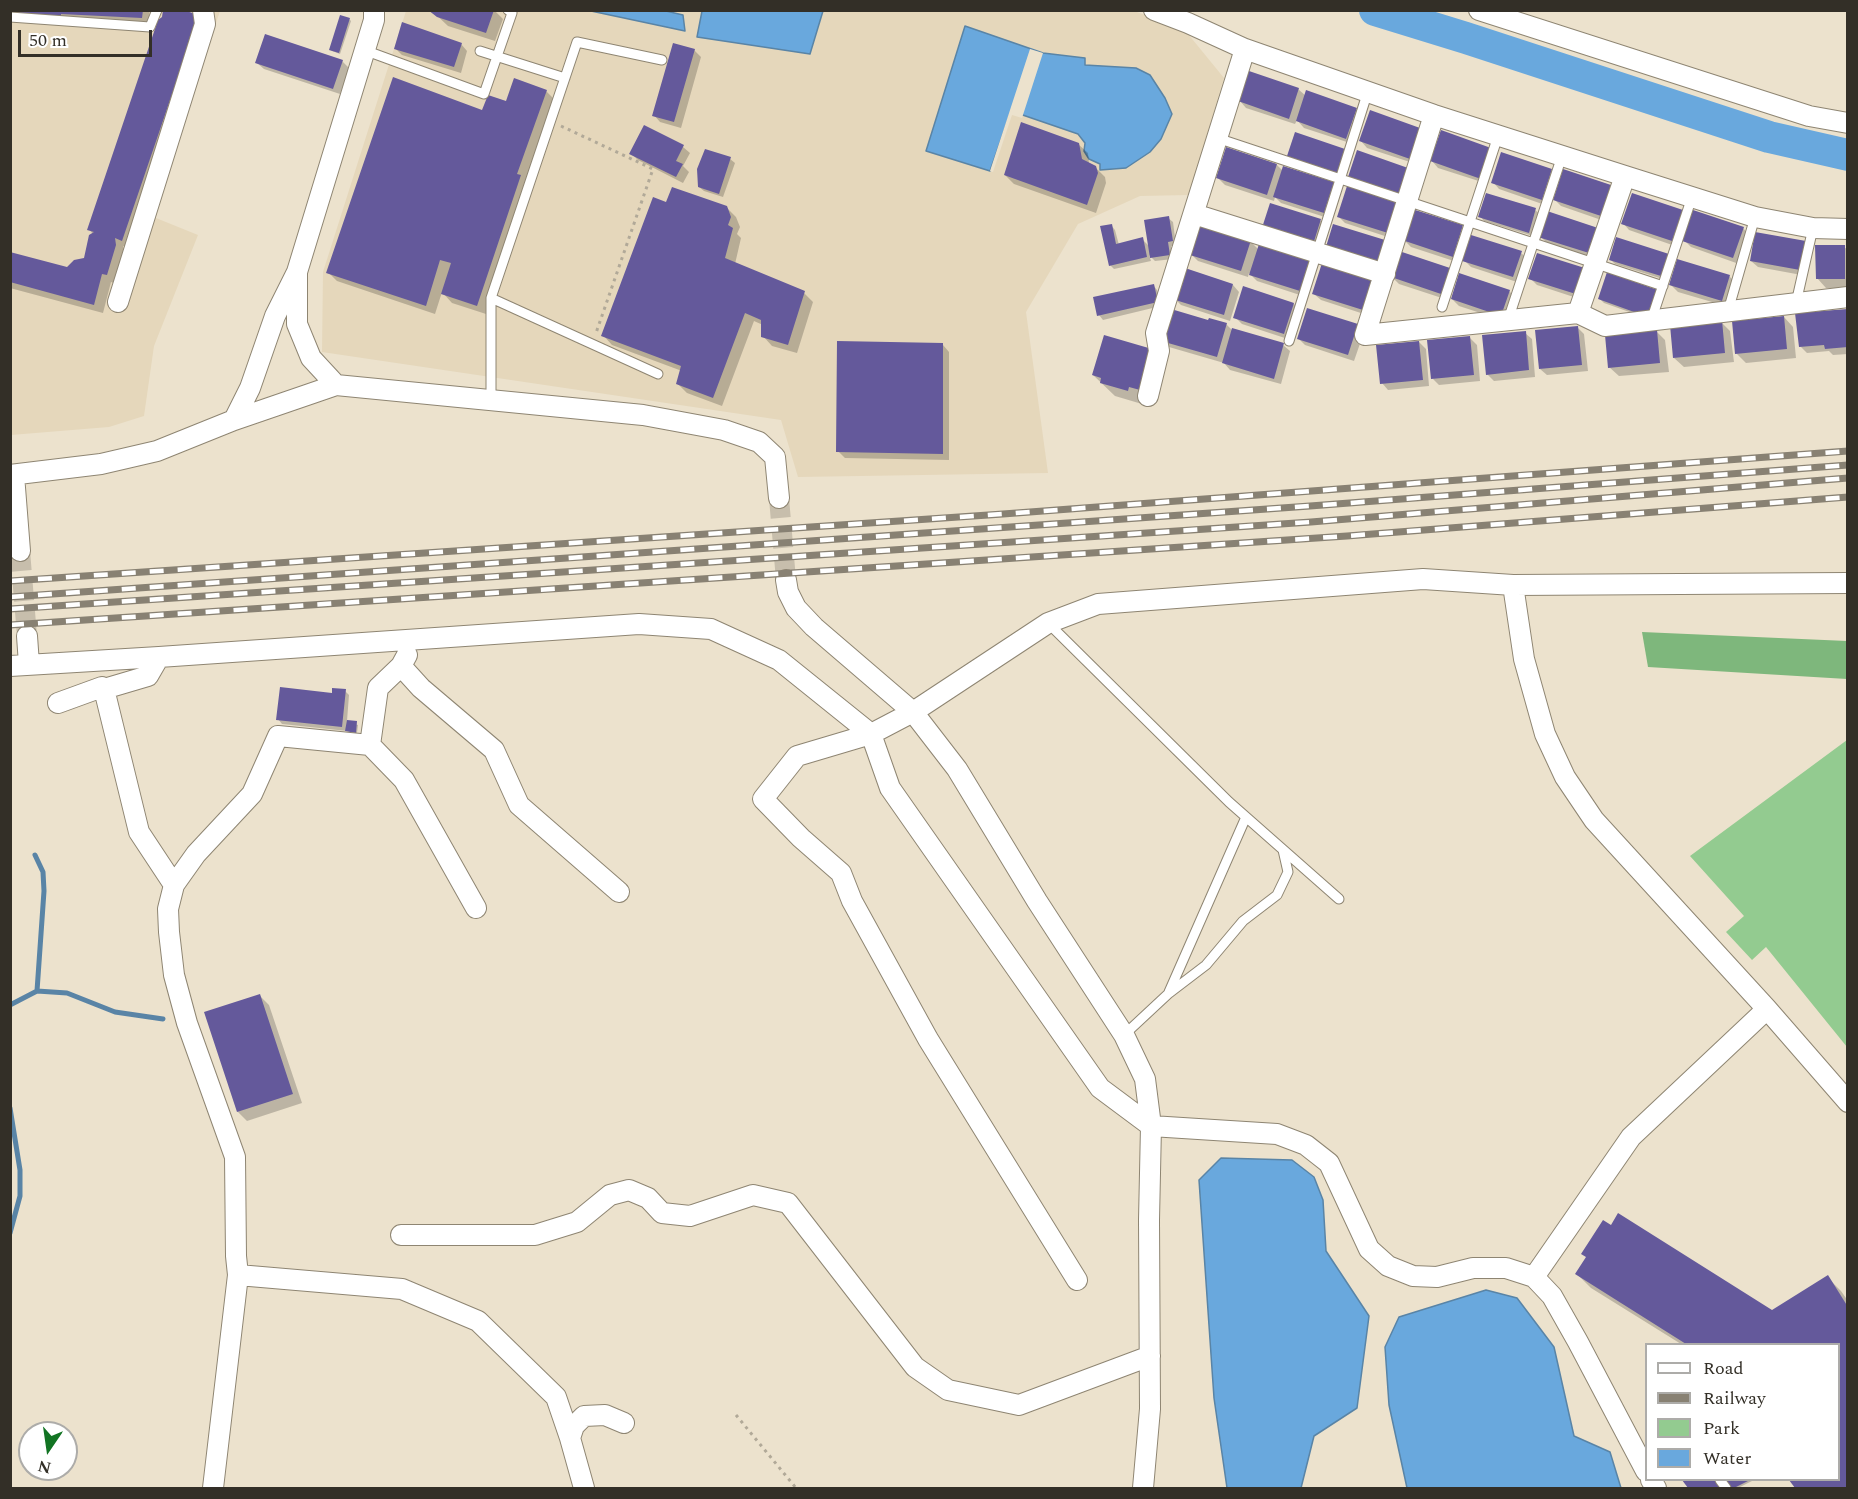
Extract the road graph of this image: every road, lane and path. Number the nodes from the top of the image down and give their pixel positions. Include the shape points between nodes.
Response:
1 (157, 10) edge
2 (203, 10) edge
3 (374, 10) edge
4 (508, 10) edge
5 (1154, 10) edge
6 (1479, 10) edge
7 (10, 17) edge
8 (1245, 49) junction
9 (364, 50) junction
10 (480, 51) dead end
11 (497, 56) junction
12 (662, 60) dead end
13 (565, 78) junction
14 (1368, 91) junction
15 (1434, 115) junction
16 (551, 122) junction
17 (1848, 123) edge
18 (1498, 136) junction
19 (1217, 138) junction
20 (1562, 156) junction
21 (1625, 176) junction
22 (1340, 179) junction
23 (1692, 197) junction
24 (1407, 201) junction
25 (1194, 214) junction
26 (1755, 217) junction
27 (1470, 222) junction
28 (1813, 228) junction
29 (1848, 229) edge
30 (1533, 243) junction
31 (1317, 253) junction
32 (1596, 263) junction
33 (297, 272) junction
34 (1384, 274) junction
35 (1663, 286) junction
36 (1848, 297) edge
37 (491, 298) junction
38 (118, 302) dead end
39 (1796, 303) junction
40 (1442, 307) dead end
41 (1728, 311) junction
42 (1578, 313) junction
43 (1508, 320) junction
44 (1652, 321) junction
45 (1289, 341) dead end
46 (593, 344) junction
47 (658, 374) dead end
48 (336, 385) junction
49 (1148, 396) dead end
50 (491, 400) junction
51 (234, 420) junction
52 (12, 475) edge
53 (779, 498) tunnel mouth
54 (20, 551) tunnel mouth
55 (786, 580) tunnel mouth
56 (1848, 583) edge
57 (1513, 585) junction
58 (1048, 623) junction
59 (27, 636) tunnel mouth
60 (416, 640) junction
61 (159, 657) junction
62 (20, 665) edge
63 (401, 666) junction
64 (102, 687) dead end
65 (58, 703) dead end
66 (913, 712) junction
67 (871, 734) junction
68 (370, 745) junction
69 (1246, 817) junction
70 (1283, 849) junction
71 (174, 885) junction
72 (619, 892) dead end
73 (1340, 899) dead end
74 (476, 908) dead end
75 (1168, 994) junction
76 (1767, 1009) junction
77 (1124, 1035) junction
78 (1848, 1102) edge
79 (1151, 1126) junction
80 (401, 1235) dead end
81 (238, 1275) junction
82 (1534, 1277) junction
83 (1077, 1280) dead end
84 (1150, 1356) junction
85 (735, 1415) dead end
86 (624, 1422) dead end
87 (570, 1438) junction
88 (1645, 1466) edge
89 (213, 1488) edge
90 (584, 1488) edge
91 (796, 1488) edge
92 (1143, 1488) edge

1 - 7 lane via 150,27
2 - 38 street via 205,24
3 - 9 street
4 - 11 lane via 512,13
5 - 8 street
6 - 17 street via 1809,116
8 - 14 street
8 - 19 street
9 - 11 lane via 484,94
9 - 33 street
10 - 11 lane
11 - 13 lane
12 - 13 lane via 577,42
13 - 16 lane
14 - 15 street
14 - 22 lane
15 - 18 street
15 - 24 street
16 - 37 lane
16 - 46 path via 653,169
18 - 20 street
18 - 27 lane
19 - 22 lane
19 - 25 street
20 - 21 street
20 - 30 lane
21 - 23 street
21 - 32 street
22 - 24 lane
22 - 31 lane
23 - 26 street
23 - 35 lane
24 - 27 lane
24 - 34 street
25 - 31 street
25 - 49 street via 1156,333 1159,351
26 - 28 street
26 - 41 lane
27 - 30 lane
27 - 40 lane
28 - 29 street
28 - 39 lane
30 - 32 lane
30 - 43 lane
31 - 34 street
31 - 45 lane
32 - 35 lane
32 - 42 street
33 - 48 street via 297,324 311,358
33 - 51 street via 275,316 250,388
34 - 43 street via 1365,335
35 - 44 lane
36 - 39 street
37 - 46 lane
37 - 50 lane
39 - 41 street
41 - 44 street
42 - 43 street
42 - 44 street via 1605,326
46 - 47 lane
48 - 50 street
48 - 51 street
50 - 53 street via 643,415 724,430 759,442 775,457
51 - 52 street via 157,451 101,464
52 - 54 street
55 - 66 street via 795,608
56 - 57 street
57 - 58 street via 1423,579 1252,591 1098,604
57 - 76 street via 1524,658 1545,734 1565,777 1594,820
58 - 66 street
58 - 69 lane
59 - 62 street
60 - 61 street
60 - 63 street
60 - 67 street via 639,624 711,629 779,660
61 - 62 street
61 - 71 street via 148,676 104,689 139,832
63 - 68 street via 378,688
63 - 72 street via 494,750 519,805
64 - 65 street
66 - 67 street
66 - 77 street via 957,769
67 - 79 street via 890,788 1100,1088
67 - 83 street via 797,756 763,799 841,873 852,902 928,1039
68 - 71 street via 278,736 252,794 196,854
68 - 74 street via 404,780
69 - 70 lane
69 - 75 lane
70 - 73 lane
70 - 75 lane via 1288,872 1277,895 1243,921 1206,965
71 - 81 street via 168,909 174,975 235,1157
75 - 77 lane
76 - 78 street
76 - 82 street via 1631,1137
77 - 79 street via 1145,1079
79 - 82 street via 1277,1134 1306,1145 1329,1162 1369,1249 1388,1266 1413,1276 1437,1277 1473,1268 1506,1268
79 - 84 street
80 - 84 street via 535,1235 576,1222 610,1195 628,1190 648,1198 662,1213 690,1216 753,1195 788,1203 915,1367 948,1390 1019,1405
81 - 87 street via 402,1289 478,1321 556,1397
81 - 89 street
82 - 88 street via 1552,1296
84 - 92 street
85 - 91 path
86 - 87 street via 605,1415 584,1416 574,1426
87 - 90 street

